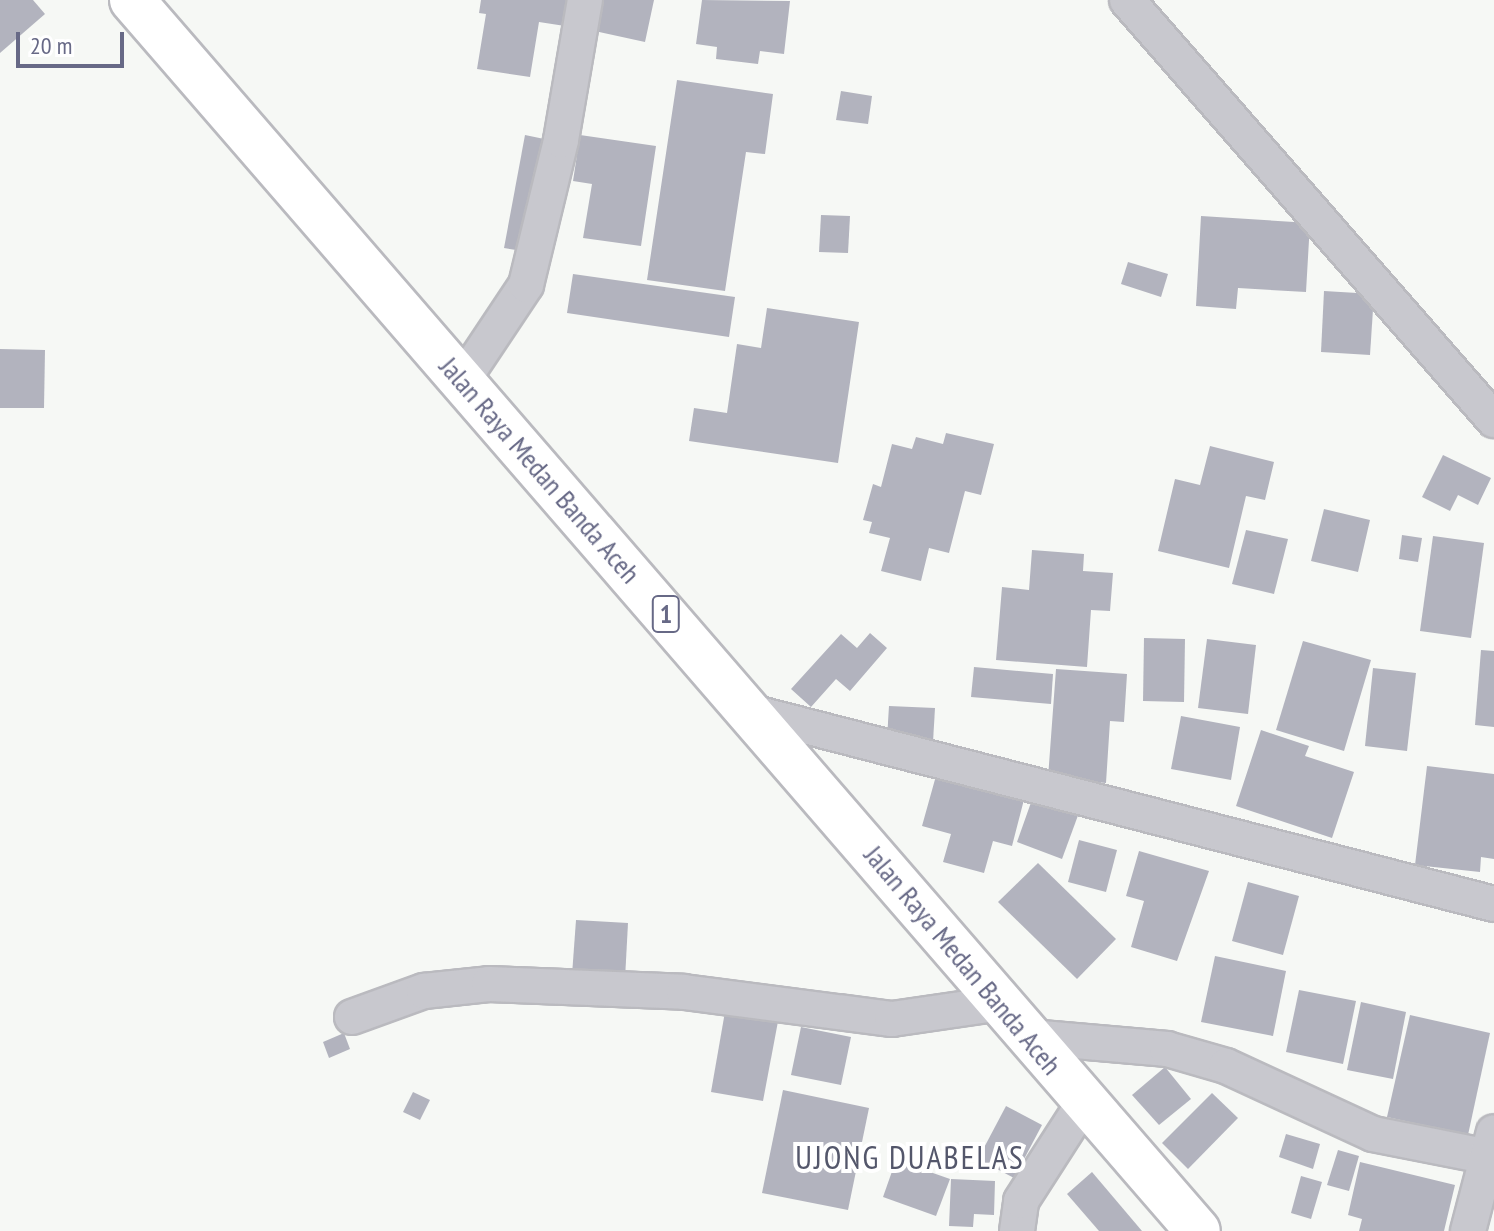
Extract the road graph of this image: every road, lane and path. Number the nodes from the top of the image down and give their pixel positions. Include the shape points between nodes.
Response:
1 (132, 0) edge
2 (585, 0) edge
3 (1127, 0) edge
4 (462, 381) junction
5 (1494, 420) edge
6 (751, 712) junction
7 (1494, 904) edge
8 (1002, 1003) junction
9 (352, 1017) dead end
10 (1030, 1037) junction
11 (1084, 1103) junction
12 (1492, 1149) edge
13 (1017, 1231) edge
14 (1198, 1231) edge
15 (1468, 1231) edge

1 - 4 highway, Jalan Raya Medan Banda Aceh / 1
2 - 4 street via 561,140 526,285
3 - 5 street
4 - 6 highway, Jalan Raya Medan Banda Aceh / 1
6 - 7 street
6 - 8 highway, Jalan Raya Medan Banda Aceh / 1
8 - 9 street via 892,1019 639,988 489,984 424,991
8 - 10 highway, Jalan Raya Medan Banda Aceh / 1
10 - 11 highway, Jalan Raya Medan Banda Aceh / 1
10 - 12 street via 1167,1049 1269,1084 1373,1134
11 - 13 street via 1021,1201
11 - 14 highway, Jalan Raya Medan Banda Aceh / 1
12 - 15 street

